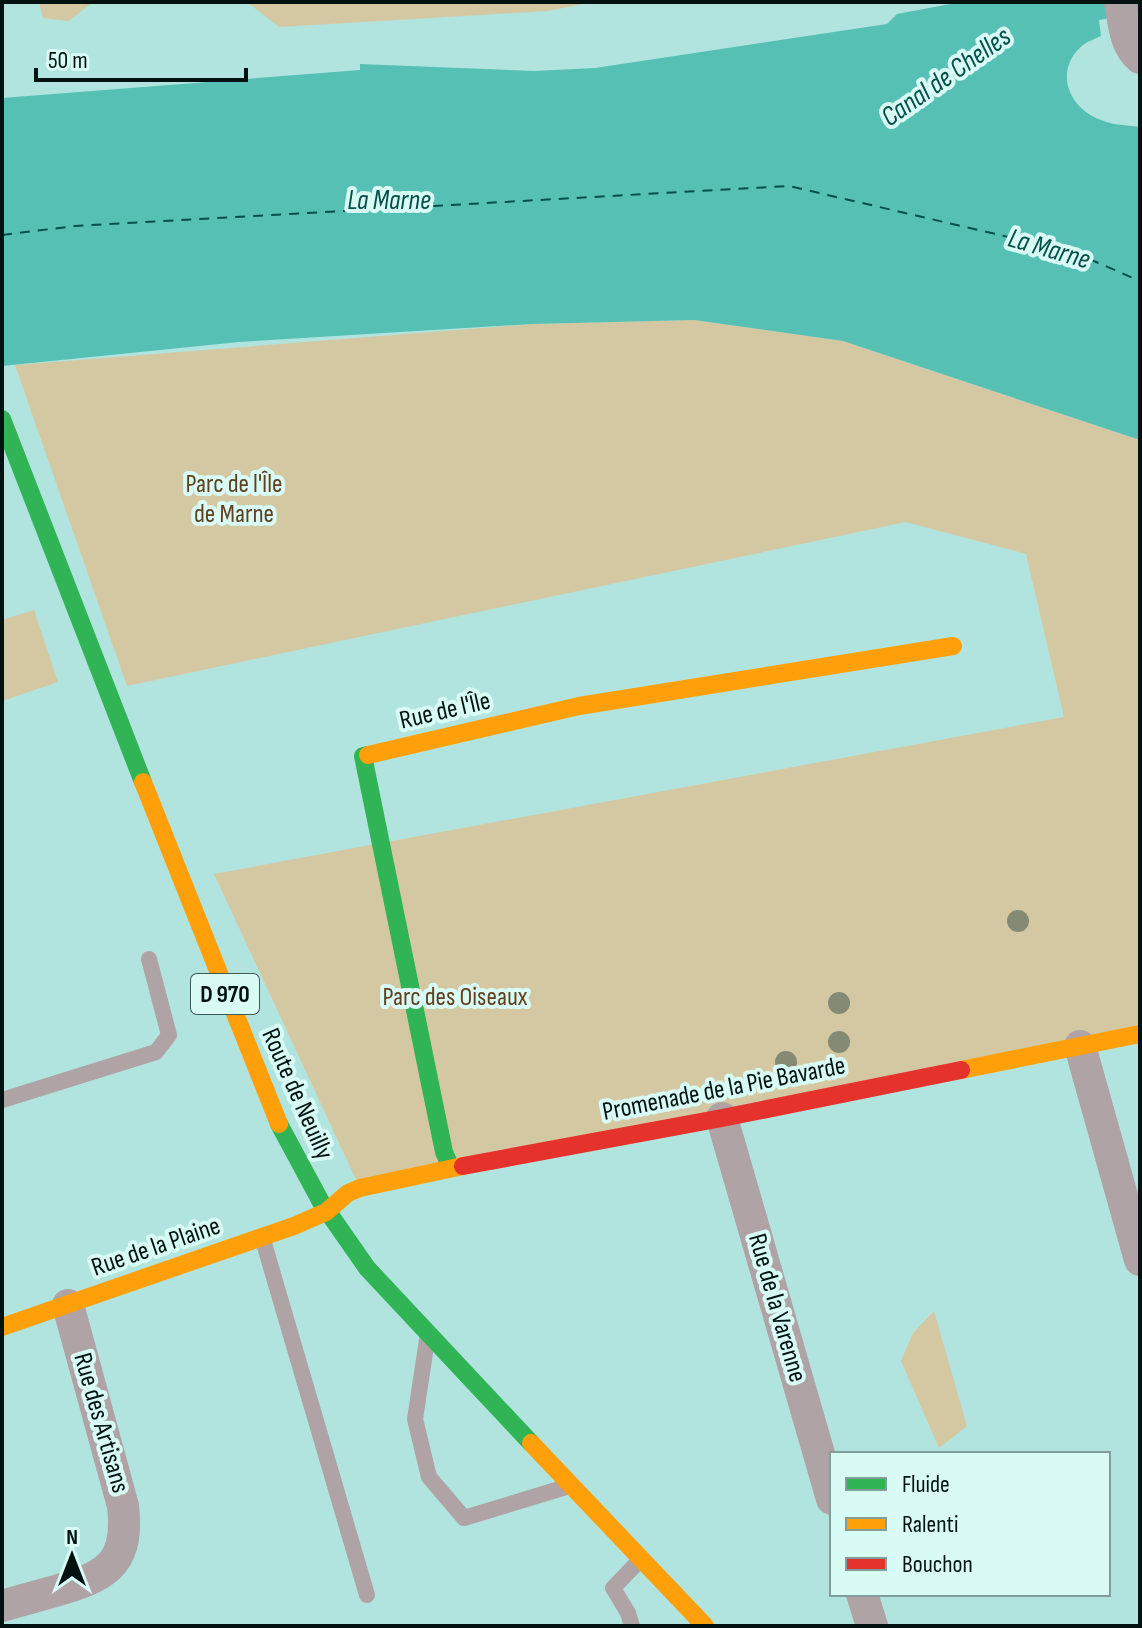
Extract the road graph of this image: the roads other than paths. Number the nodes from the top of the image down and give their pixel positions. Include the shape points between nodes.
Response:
1 (3, 422) edge
2 (953, 646) dead end
3 (149, 959) dead end
4 (1140, 1034) edge
5 (1080, 1046) junction
6 (2, 1100) edge
7 (722, 1118) junction
8 (451, 1168) junction
9 (326, 1212) junction
10 (262, 1238) junction
11 (1140, 1260) edge
12 (68, 1305) junction
13 (2, 1327) edge
14 (428, 1334) junction
15 (571, 1486) junction
16 (830, 1492) edge
17 (639, 1561) junction
18 (367, 1595) dead end
19 (863, 1596) edge
20 (2, 1606) edge
21 (632, 1626) edge
22 (705, 1626) edge
23 (872, 1626) edge

1 - 9 street, Route de Neuilly / D 970 via 261,1084
2 - 8 street, Rue de l'Île via 579,706 363,756
3 - 6 lane via 169,1035 156,1052
4 - 5 street, Promenade de la Pie Bavarde
5 - 7 street, Promenade de la Pie Bavarde
5 - 11 street
7 - 8 street, Promenade de la Pie Bavarde
7 - 16 street, Rue de la Varenne
8 - 9 street, Promenade de la Pie Bavarde via 360,1188
9 - 10 street, Rue de la Plaine
9 - 14 street, Route de Neuilly / D 970 via 368,1269
10 - 12 street, Rue de la Plaine
10 - 18 lane
12 - 13 street, Rue de la Plaine
12 - 20 street, Rue des Artisans via 126,1530 121,1552 109,1570 90,1581
14 - 15 street, Route de Neuilly / D 970
14 - 15 lane via 415,1419 429,1477 464,1518
15 - 17 street, Route de Neuilly / D 970
17 - 21 lane via 613,1588
17 - 22 street, Route de Neuilly / D 970
19 - 23 street

